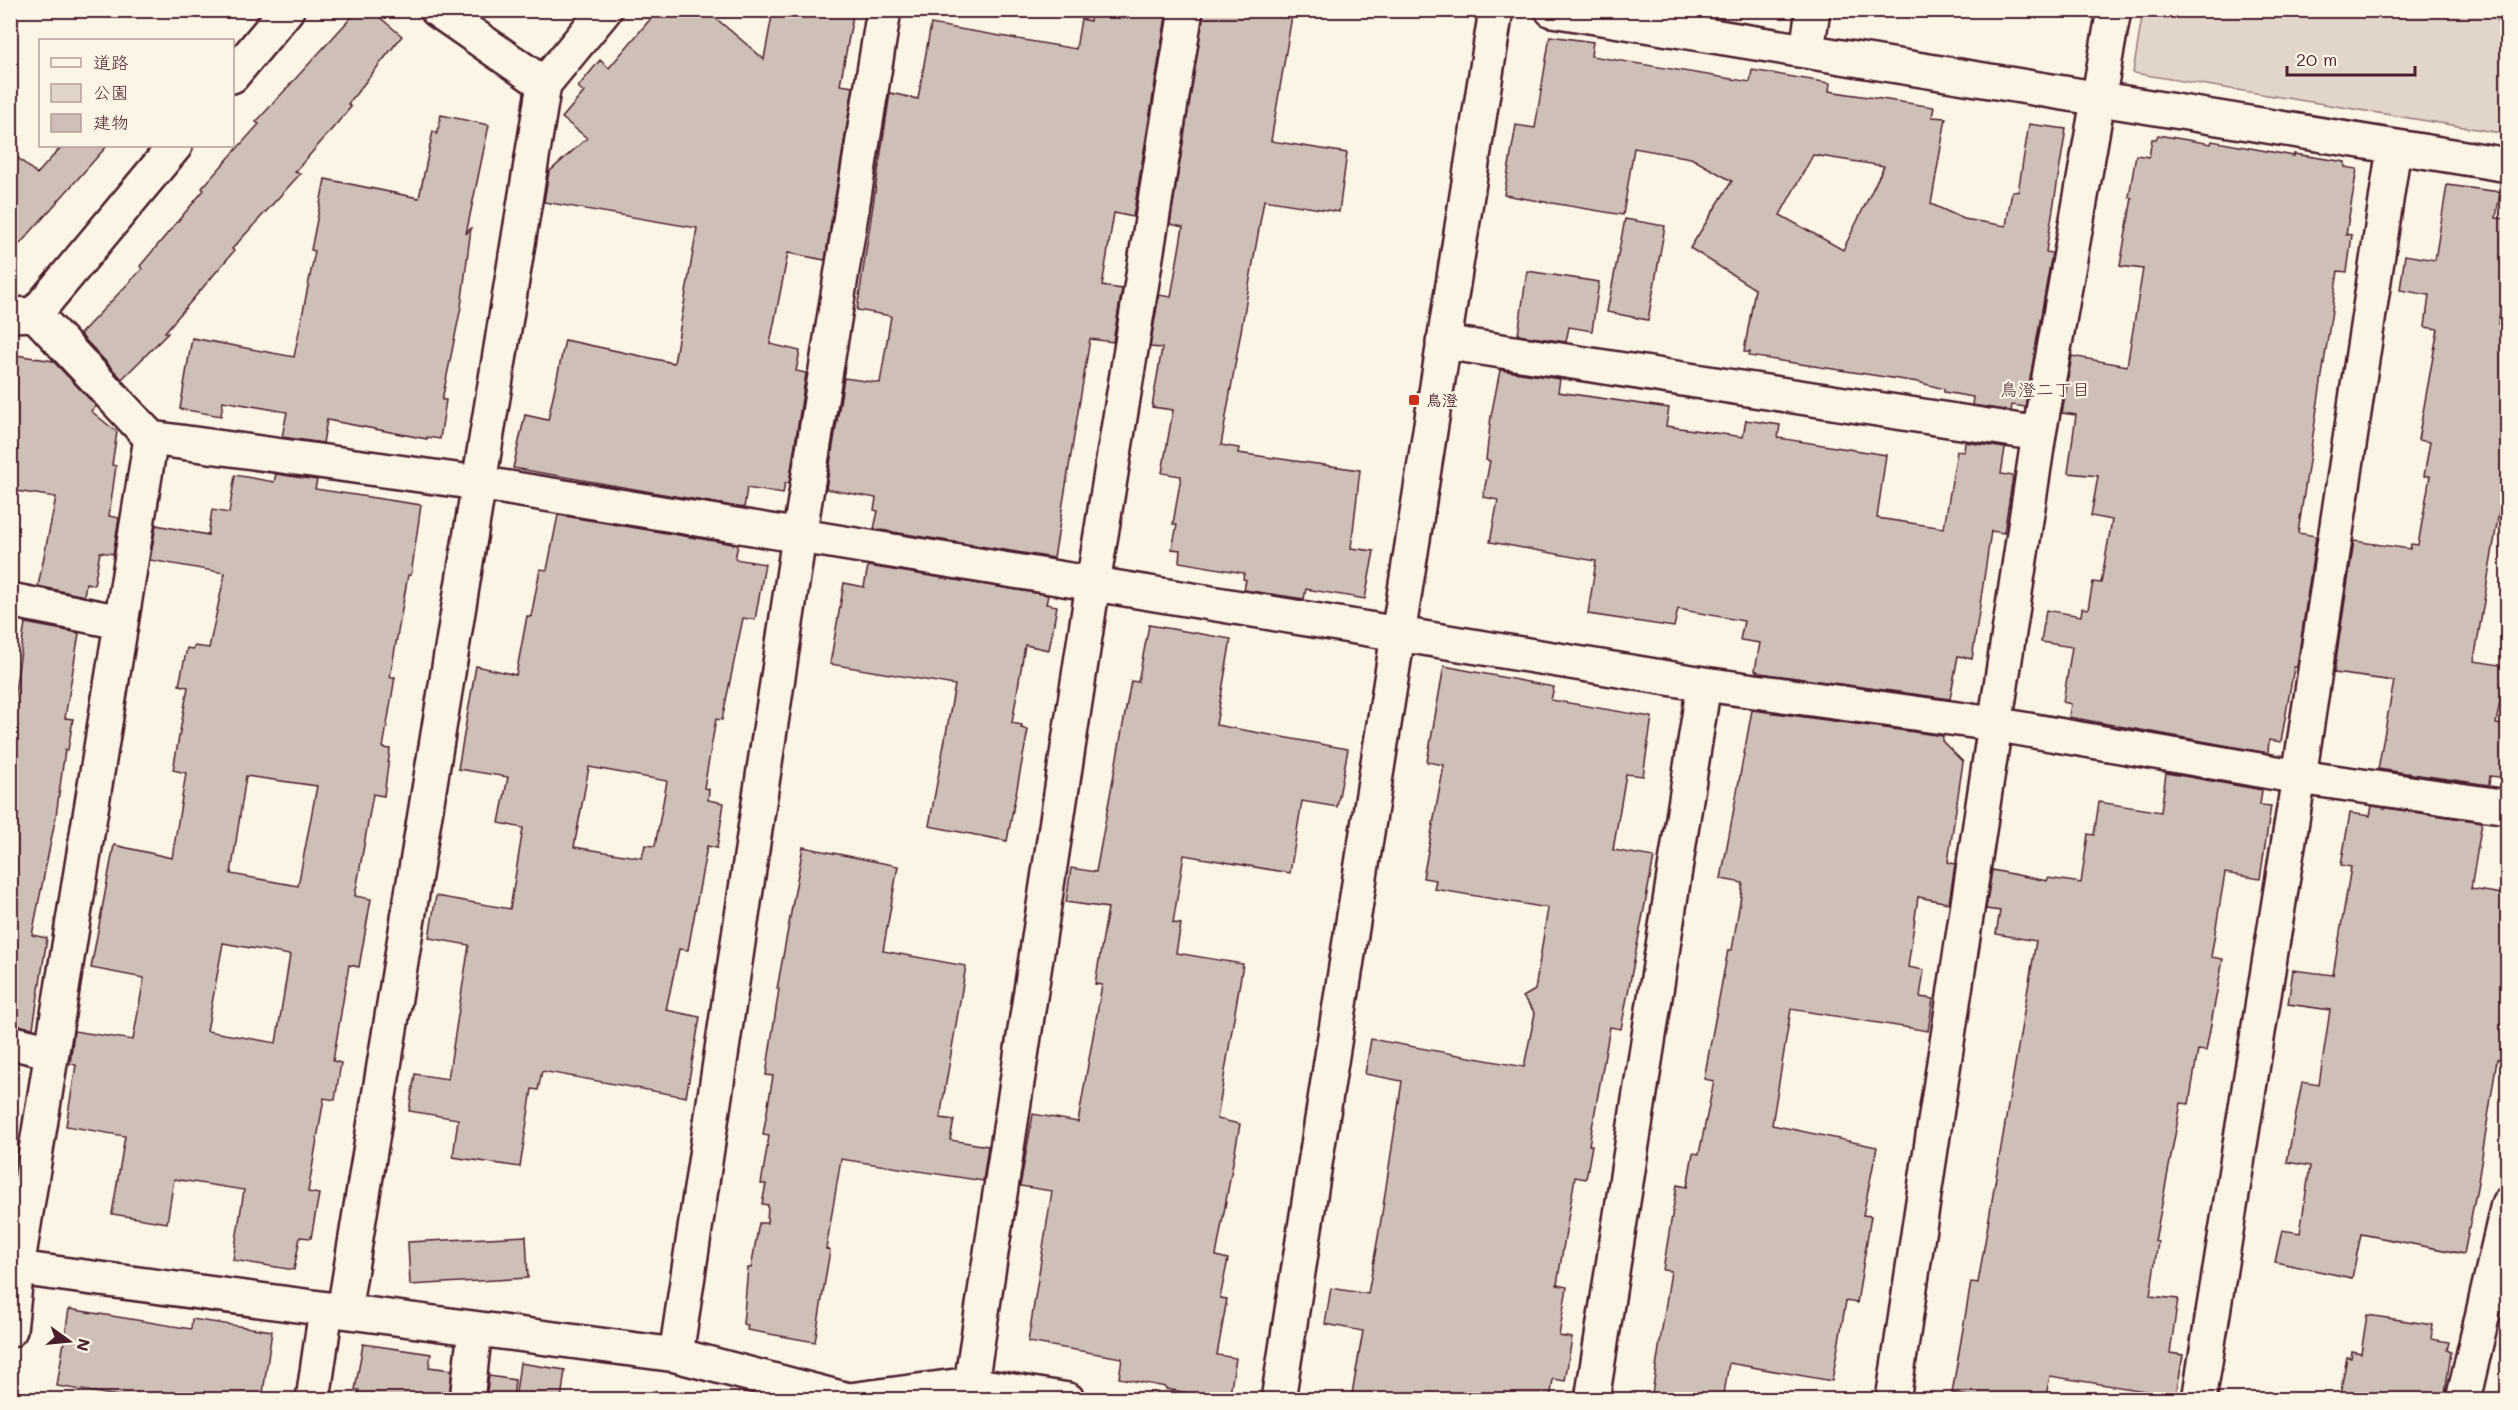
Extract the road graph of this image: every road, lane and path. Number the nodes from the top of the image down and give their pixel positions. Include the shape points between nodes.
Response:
1 (287, 10) edge
2 (437, 10) edge
3 (605, 10) edge
4 (884, 10) edge
5 (1186, 10) edge
6 (1496, 10) edge
7 (1552, 10) edge
8 (1813, 10) edge
9 (2114, 10) edge
10 (1807, 51) junction
11 (234, 74) edge
12 (544, 84) junction
13 (2099, 97) junction
14 (174, 147) edge
15 (2394, 148) junction
16 (2508, 165) edge
17 (23, 314) edge
18 (1443, 342) junction
19 (2039, 434) junction
20 (150, 438) junction
21 (478, 483) junction
22 (799, 537) junction
23 (1093, 584) junction
24 (10, 600) edge
25 (120, 622) junction
26 (1397, 632) junction
27 (1704, 684) junction
28 (1994, 724) junction
29 (2299, 777) junction
30 (2508, 807) edge
31 (10, 1042) edge
32 (52, 1052) junction
33 (2508, 1204) edge
34 (17, 1268) junction
35 (335, 1310) junction
36 (476, 1329) junction
37 (10, 1330) edge
38 (676, 1355) junction
39 (972, 1384) junction
40 (313, 1400) edge
41 (467, 1400) edge
42 (848, 1400) edge
43 (1068, 1400) edge
44 (1278, 1400) edge
45 (1592, 1400) edge
46 (1893, 1400) edge
47 (2199, 1400) edge
48 (2463, 1400) edge

1 - 11 street
2 - 12 street
3 - 12 street
4 - 22 street
5 - 23 street
6 - 18 street
7 - 10 street
8 - 10 street
9 - 13 street
10 - 13 street
12 - 21 street
13 - 15 street
13 - 19 street
14 - 17 street
15 - 16 street
15 - 29 street
17 - 20 street
18 - 19 street
18 - 26 street
19 - 28 street
20 - 21 street
20 - 25 street
21 - 22 street
21 - 35 street
22 - 23 street
22 - 38 street
23 - 26 street
23 - 39 street
24 - 25 street
25 - 32 street
26 - 27 street
26 - 44 street
27 - 28 street
27 - 45 street
28 - 29 street
28 - 46 street
29 - 30 street
29 - 47 street
31 - 32 street
32 - 34 street
33 - 48 street
34 - 35 street
34 - 37 street
35 - 36 street
35 - 40 street
36 - 38 street
36 - 41 street
38 - 42 street
39 - 42 street
39 - 43 street

